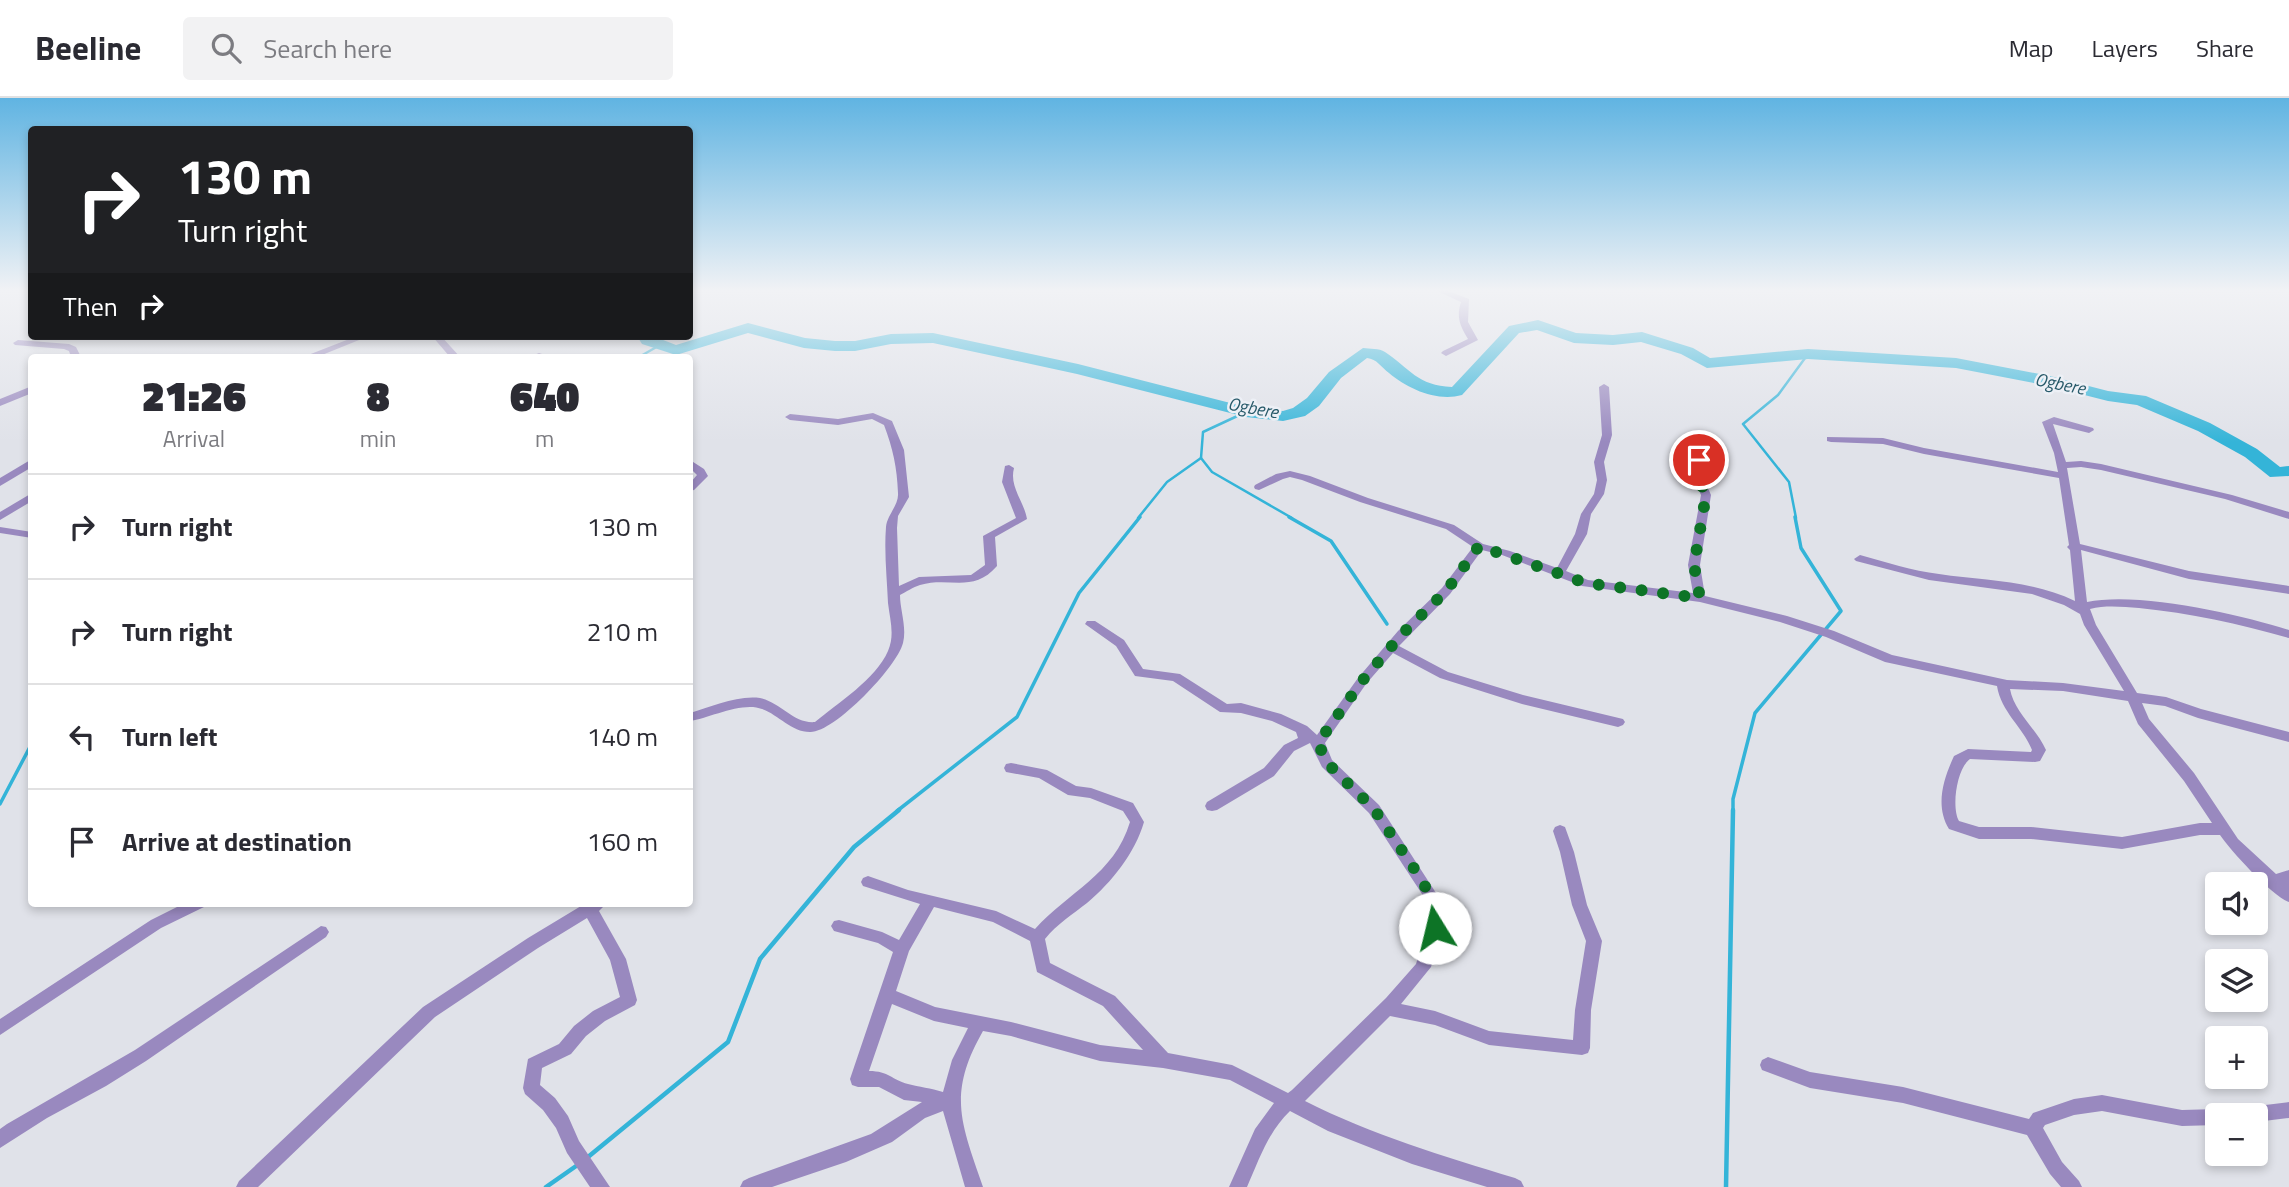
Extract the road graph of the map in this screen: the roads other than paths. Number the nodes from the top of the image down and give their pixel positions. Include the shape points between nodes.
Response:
1 (352, 341) edge
2 (440, 341) edge
3 (1472, 341) edge
4 (18, 343) dead end
5 (1447, 353) dead end
6 (75, 354) edge
7 (316, 354) edge
8 (452, 354) edge
9 (1604, 387) dead end
10 (28, 391) edge
11 (0, 403) edge
12 (790, 417) dead end
13 (2089, 430) dead end
14 (1831, 439) dead end
15 (1698, 450) dead end
16 (28, 464) edge
17 (693, 465) edge
18 (1010, 468) dead end
19 (2062, 470) junction
20 (2, 481) edge
21 (693, 485) edge
22 (1259, 488) dead end
23 (28, 499) edge
24 (2289, 516) edge
25 (0, 517) edge
26 (0, 530) edge
27 (28, 535) edge
28 (1479, 546) junction
29 (2073, 547) junction
30 (1860, 559) dead end
31 (1559, 574) junction
32 (2289, 590) edge
33 (894, 593) junction
34 (1700, 598) junction
35 (2084, 609) junction
36 (1091, 624) dead end
37 (2289, 634) edge
38 (1391, 647) junction
39 (2007, 684) junction
40 (2132, 697) junction
41 (693, 716) edge
42 (1618, 722) dead end
43 (1302, 729) junction
44 (2289, 737) edge
45 (1318, 743) junction
46 (1011, 768) dead end
47 (1212, 806) dead end
48 (2222, 829) junction
49 (1560, 831) dead end
50 (2289, 876) edge
51 (868, 882) dead end
52 (2285, 893) edge
53 (930, 900) junction
54 (191, 907) edge
55 (593, 907) edge
56 (595, 907) edge
57 (839, 926) dead end
58 (321, 932) dead end
59 (1037, 937) junction
60 (902, 949) junction
61 (888, 995) junction
62 (1386, 1009) junction
63 (979, 1023) junction
64 (0, 1028) edge
65 (1163, 1060) junction
66 (1768, 1065) dead end
67 (951, 1102) junction
68 (1284, 1102) junction
69 (2289, 1110) edge
70 (2268, 1113) edge
71 (2205, 1117) edge
72 (2033, 1128) junction
73 (0, 1140) edge
74 (245, 1187) edge
75 (601, 1187) edge
76 (749, 1187) edge
77 (974, 1187) edge
78 (1238, 1187) edge
79 (1515, 1187) edge
80 (2073, 1187) edge

1 - 7 street
2 - 8 street
3 - 5 street
4 - 6 street via 66,346
9 - 31 street via 1606,436 1599,462 1599,494
10 - 11 street
12 - 33 street via 838,422 873,416 888,423 898,450 904,497 891,528
13 - 19 street via 2047,422
14 - 19 street via 1883,441
15 - 34 street via 1696,472 1706,495 1694,565
16 - 20 street
17 - 21 street via 703,476
18 - 33 street via 1006,477 1021,519 989,536 991,566 987,572 972,579 911,582
19 - 24 street via 2081,464 2101,467
19 - 29 street
22 - 28 street via 1280,476 1306,478 1450,527
23 - 25 street
26 - 27 street
28 - 31 street
28 - 38 street via 1446,591
29 - 32 street via 2189,575
29 - 35 street
30 - 35 street via 1920,574 2031,590
31 - 34 street via 1609,588
33 - 41 street via 897,643 892,655 819,726 806,729 760,704
34 - 39 street via 1783,619 1889,659
35 - 37 street via 2101,602 2190,610
35 - 40 street
36 - 43 street via 1121,643 1139,673 1176,677 1225,709 1276,717
38 - 42 street via 1444,675
38 - 45 street
39 - 40 street
39 - 48 street via 2003,691 2039,750 2035,757 1968,754 1959,760 1947,808 1959,829 2122,843
40 - 44 street via 2166,702
40 - 48 street via 2143,720 2189,777
43 - 45 street
43 - 47 street via 1305,740 1289,748 1269,772
45 - 62 street via 1327,763 1374,809 1429,893 1435,928 1423,967
46 - 59 street via 1042,774 1073,791 1128,807 1137,822 1135,836 1090,892 1050,921
48 - 52 street
49 - 62 street via 1583,916 1595,942 1580,1031 1583,1048 1489,1038 1435,1018
50 - 52 street via 2281,878
51 - 53 street
53 - 59 street via 996,916
53 - 60 street
54 - 64 street via 156,924
55 - 74 street via 429,1012
56 - 75 street via 618,958 629,1000 599,1016 565,1049 534,1064 531,1088 562,1122
57 - 60 street
58 - 73 street via 115,1071
59 - 65 street via 1043,967 1109,1001
60 - 61 street
61 - 63 street via 934,1014
61 - 67 street via 858,1079 881,1079 904,1093
62 - 68 street via 1298,1096
63 - 65 street via 1100,1054
63 - 67 street via 962,1059
65 - 68 street via 1232,1073
66 - 72 street via 1810,1080 1903,1095
67 - 76 street via 907,1119 880,1139
67 - 77 street
68 - 78 street
68 - 79 street via 1412,1155
69 - 70 street
71 - 72 street via 2182,1118 2102,1103 2039,1119
72 - 80 street

